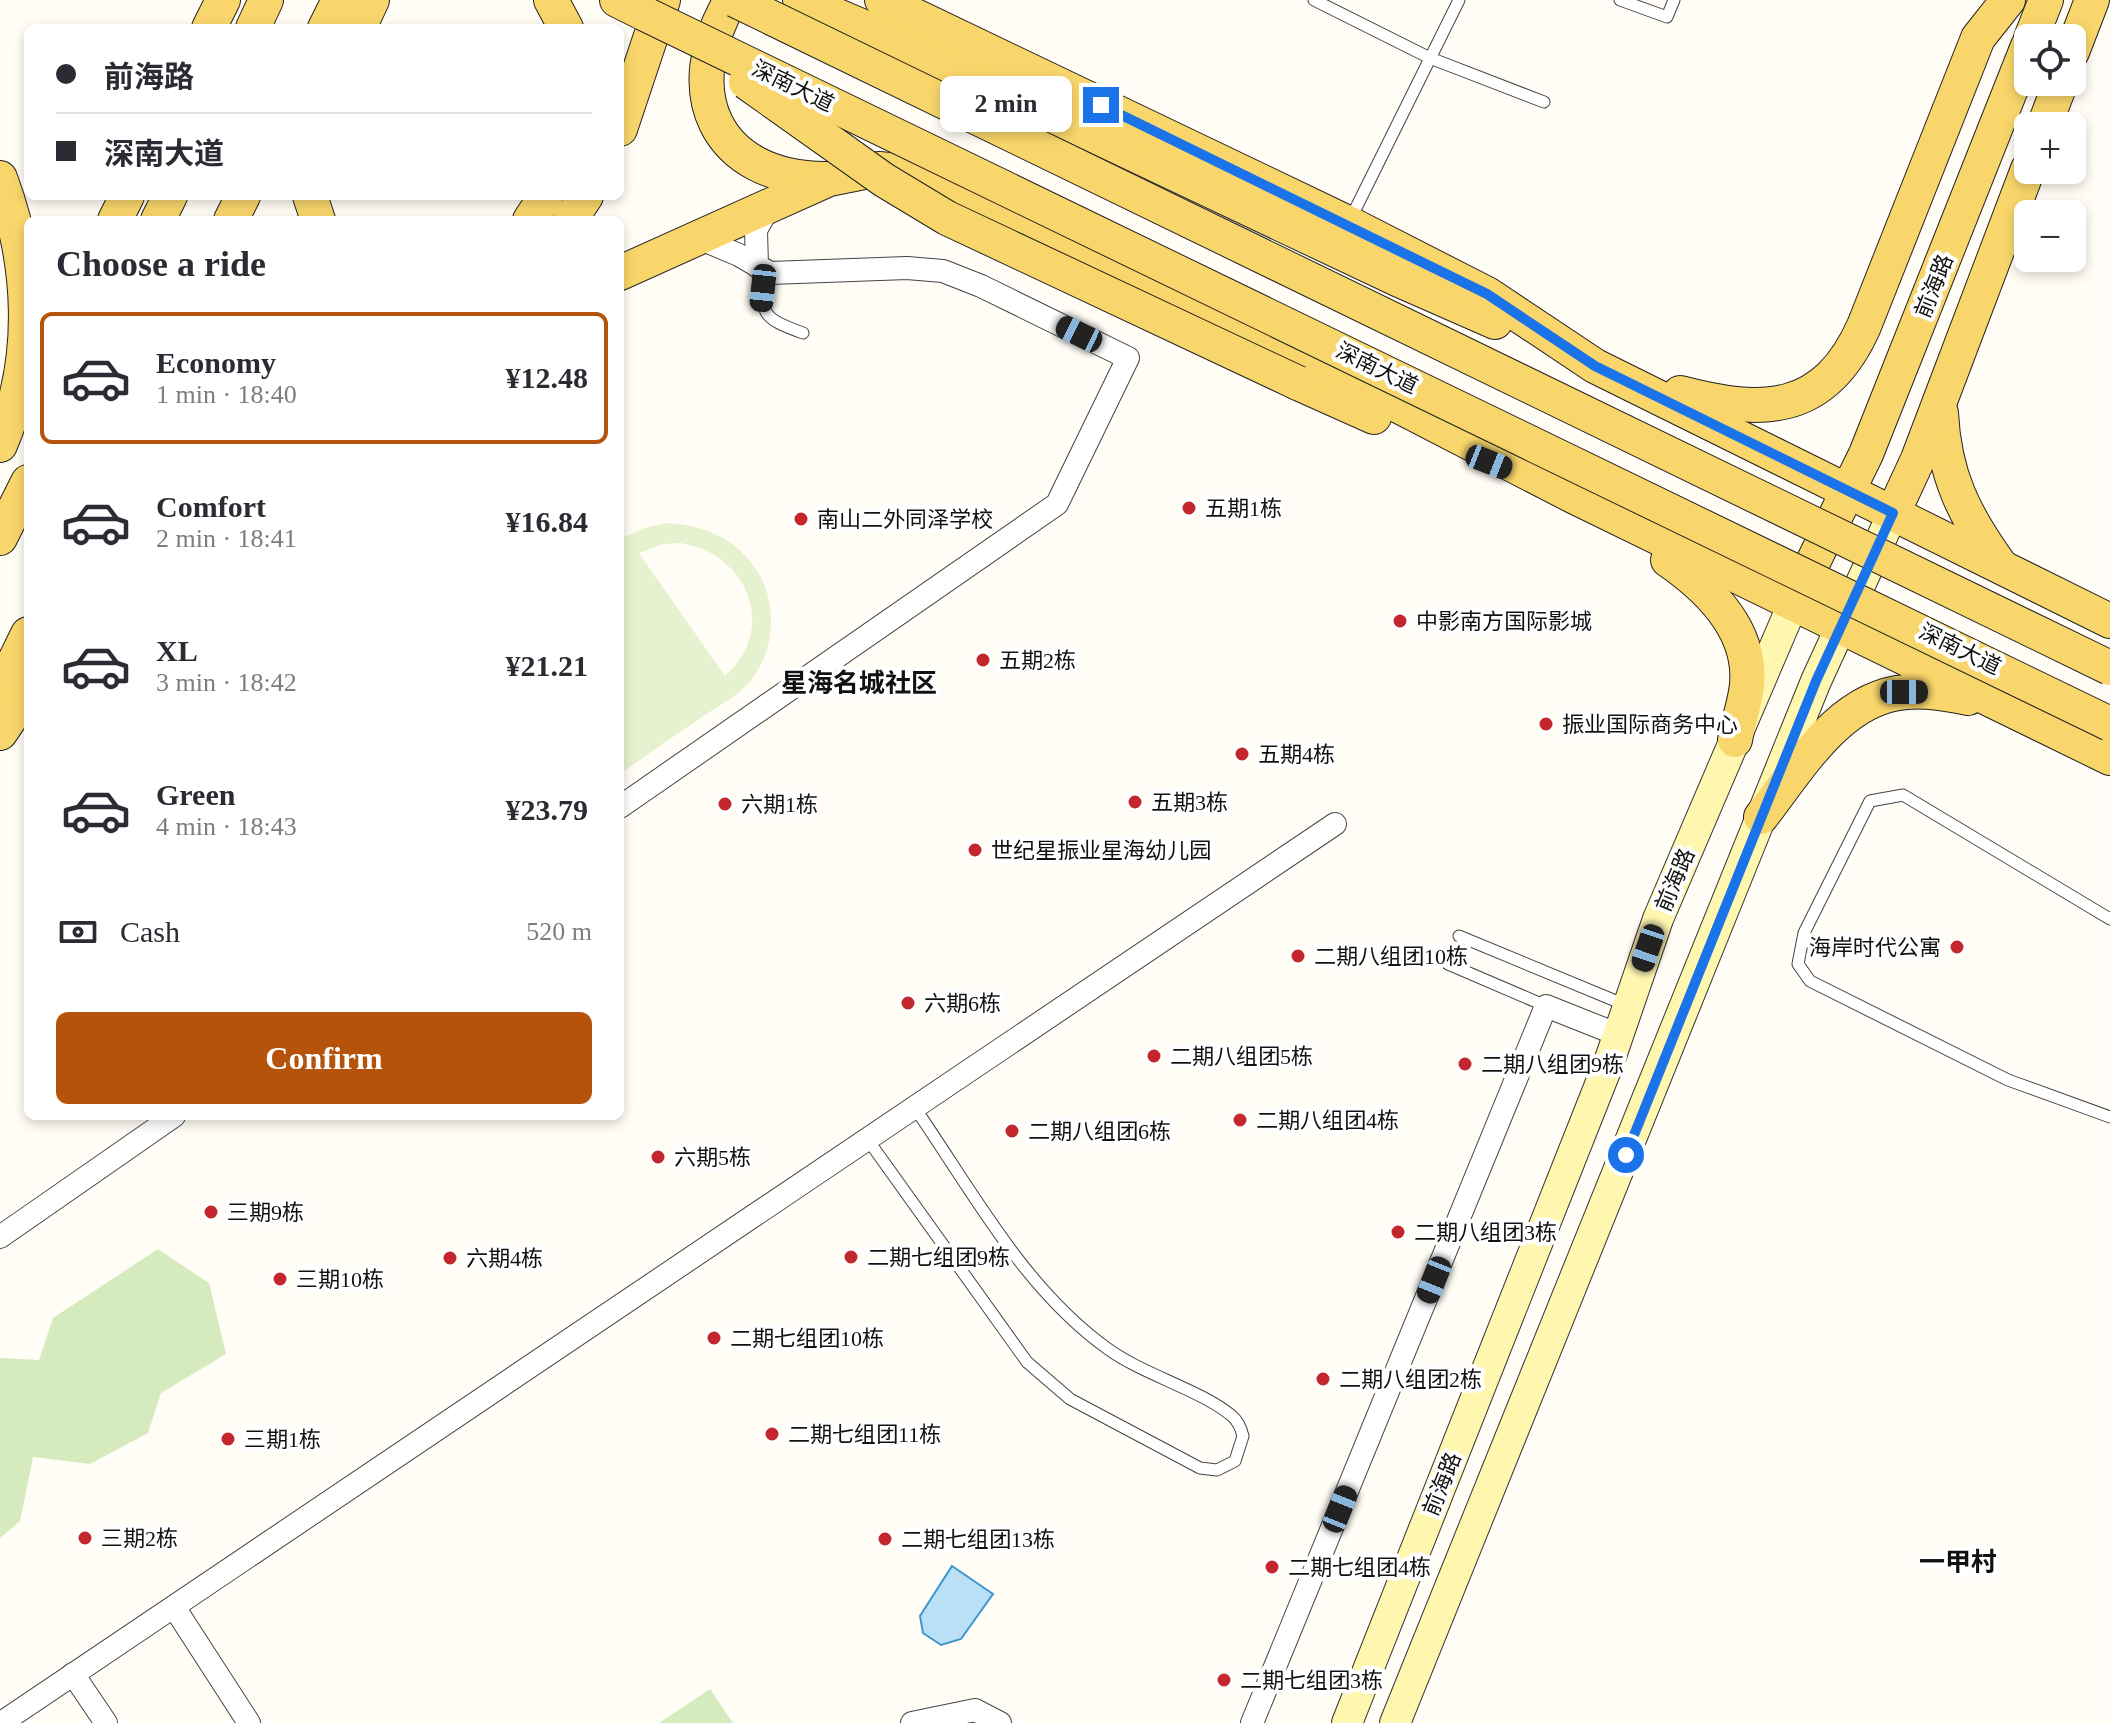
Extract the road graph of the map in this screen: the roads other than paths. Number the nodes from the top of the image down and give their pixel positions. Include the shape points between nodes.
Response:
1 (223, 0) edge
2 (266, 0) edge
3 (339, 0) edge
4 (372, 0) edge
5 (551, 0) edge
6 (733, 0) edge
7 (800, 0) edge
8 (882, 0) edge
9 (1314, 0) edge
10 (1459, 0) edge
11 (1620, 0) edge
12 (1674, 0) edge
13 (1994, 0) edge
14 (2008, 0) edge
15 (2046, 0) edge
16 (2092, 0) edge
17 (641, 4) edge
18 (211, 24) edge
19 (255, 24) edge
20 (327, 24) edge
21 (361, 24) edge
22 (564, 24) edge
23 (2037, 24) edge
24 (2083, 24) edge
25 (1978, 38) junction
26 (1430, 58) junction
27 (2014, 81) edge
28 (1544, 102) dead end
29 (624, 105) edge
30 (0, 178) edge
31 (829, 179) junction
32 (2022, 184) edge
33 (770, 205) junction
34 (1348, 223) junction
35 (696, 237) junction
36 (761, 269) junction
37 (624, 271) edge
38 (24, 284) edge
39 (803, 333) dead end
40 (24, 340) edge
41 (1602, 369) junction
42 (1941, 400) junction
43 (24, 407) edge
44 (0, 445) edge
45 (0, 456) edge
46 (24, 490) edge
47 (1848, 491) junction
48 (1571, 495) junction
49 (1893, 513) junction
50 (0, 538) edge
51 (2000, 566) junction
52 (1793, 604) junction
53 (2110, 621) edge
54 (1841, 627) junction
55 (24, 642) edge
56 (2110, 668) edge
57 (0, 691) edge
58 (24, 698) edge
59 (2043, 724) junction
60 (2110, 724) edge
61 (0, 733) edge
62 (1735, 740) junction
63 (2110, 758) edge
64 (624, 804) edge
65 (1761, 817) junction
66 (1335, 824) dead end
67 (2110, 919) edge
68 (1459, 936) dead end
69 (1448, 964) dead end
70 (1546, 1006) junction
71 (1624, 1021) junction
72 (915, 1108) junction
73 (2110, 1117) edge
74 (168, 1120) edge
75 (868, 1140) junction
76 (0, 1237) edge
77 (174, 1607) junction
78 (73, 1674) junction
79 (1, 1723) edge
80 (106, 1723) edge
81 (249, 1723) edge
82 (912, 1723) edge
83 (1000, 1723) edge
84 (1252, 1723) edge
85 (1347, 1723) edge
86 (1395, 1723) edge

1 - 18 main road
2 - 19 main road
3 - 20 main road
4 - 21 main road
5 - 22 main road
6 - 31 main road via 711,43 705,77 710,114 719,132 732,147 770,171
6 - 56 main road, bridge
7 - 41 main road
8 - 34 main road
9 - 26 lane
10 - 26 lane
11 - 12 lane via 1667,17
13 - 25 street
14 - 25 main road
15 - 23 main road
16 - 24 main road
17 - 29 main road
17 - 48 main road, bridge via 884,180 947,218 1298,383
17 - 60 main road, 深南大道, bridge
25 - 41 main road via 1864,326 1837,372 1800,398 1757,408 1695,397
26 - 28 lane
26 - 34 lane
27 - 47 main road, 前海路
30 - 38 main road via 19,243
31 - 33 main road
31 - 48 main road, 深南大道 via 901,170 950,185
32 - 42 main road, 前海路
33 - 35 main road
33 - 36 street via 756,230
34 - 41 main road via 1487,294
35 - 36 street
35 - 37 main road
36 - 39 lane via 761,305 771,321
36 - 64 street via 943,271 1128,358 1057,504
40 - 44 main road via 19,391
41 - 47 main road
42 - 49 main road, 前海路
42 - 51 main road via 1949,475
43 - 45 main road
46 - 50 main road
47 - 49 main road
47 - 52 main road, 前海路
48 - 52 main road, 深南大道
48 - 62 main road via 1673,563 1721,607 1745,656 1747,685
49 - 51 main road
49 - 54 main road, 前海路
51 - 53 main road
52 - 54 main road, 深南大道
52 - 62 main road, 前海路
54 - 59 main road, 深南大道
54 - 65 main road, 前海路
55 - 57 main road
58 - 61 main road
59 - 63 main road, 深南大道
59 - 65 main road via 1975,699 1930,692 1882,697 1836,726
62 - 71 main road, 前海路 via 1658,919
65 - 86 main road, 前海路
66 - 72 street
67 - 73 lane via 1903,795 1870,801 1797,954 1802,973 1831,993 2008,1080
68 - 71 lane
69 - 70 lane
70 - 71 street
70 - 84 street
71 - 85 main road, 前海路
72 - 75 street
72 - 75 lane via 1032,1278 1067,1314 1130,1362 1233,1416 1243,1436 1235,1461 1217,1470 1200,1468 1070,1399 1027,1362
74 - 76 street
75 - 77 street
77 - 78 street
77 - 81 street
78 - 79 street
78 - 80 street
82 - 83 street via 975,1710

